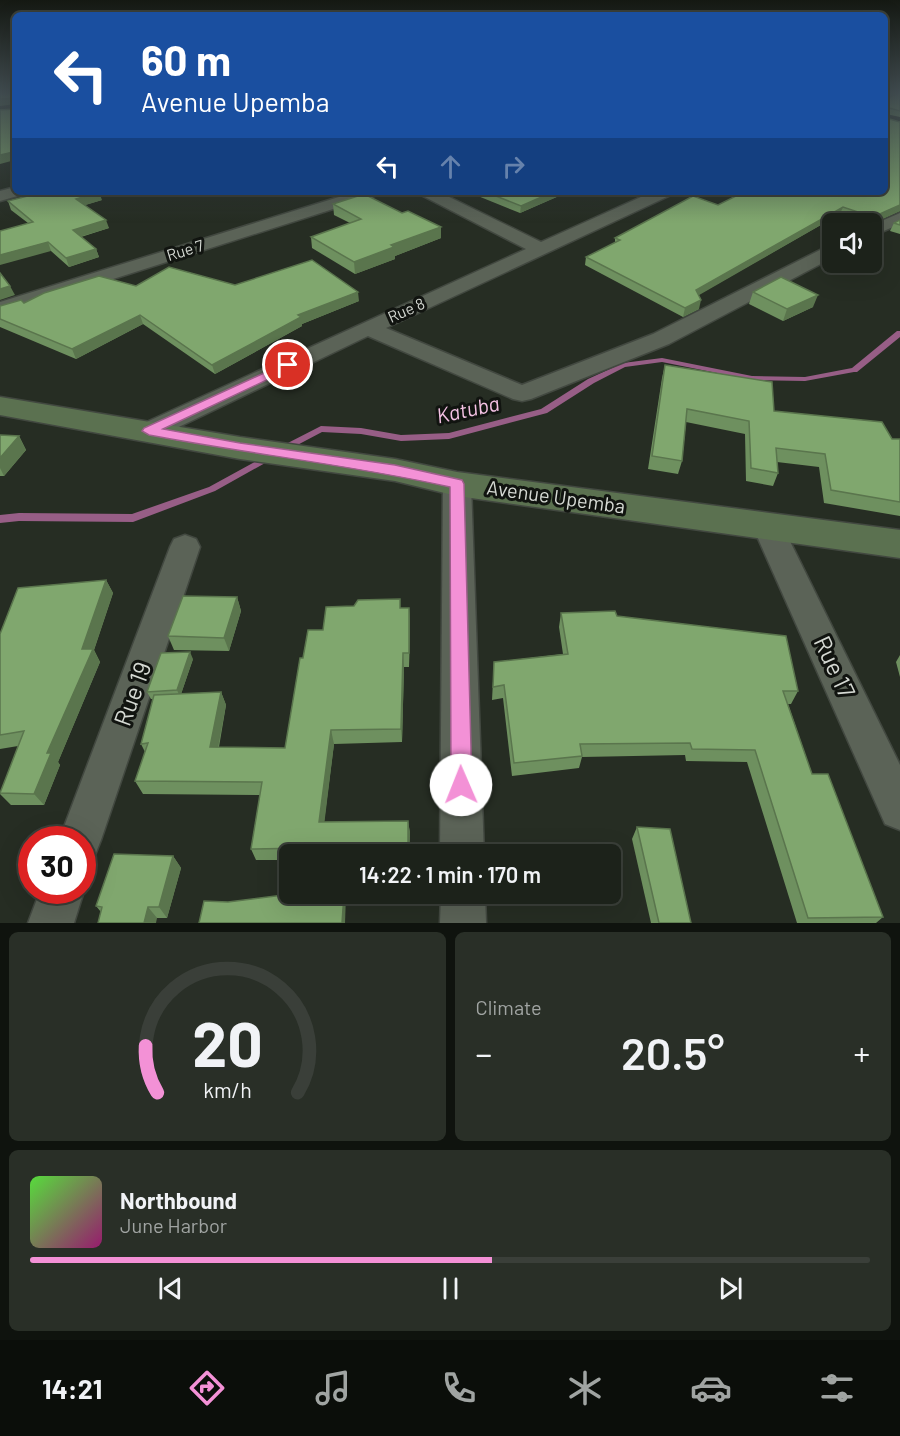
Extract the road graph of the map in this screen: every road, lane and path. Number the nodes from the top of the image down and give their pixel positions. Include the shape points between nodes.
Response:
1 (361, 195) edge
2 (433, 195) edge
3 (658, 195) edge
4 (900, 218) edge
5 (882, 226) edge
6 (541, 249) junction
7 (822, 256) edge
8 (0, 309) edge
9 (368, 328) junction
10 (0, 406) edge
11 (149, 431) junction
12 (457, 484) junction
13 (767, 525) junction
14 (900, 544) edge
15 (185, 548) dead end
16 (900, 809) edge
17 (85, 826) edge
18 (462, 844) edge
19 (58, 904) edge
20 (463, 904) edge
21 (51, 923) edge
22 (464, 923) edge

1 - 8 street, Rue 7
2 - 6 street
3 - 6 street, Rue 8
4 - 5 street
6 - 9 street, Rue 8
7 - 9 street via 661,339 522,394
9 - 11 street, Rue 8
10 - 11 street, Avenue Upemba
11 - 12 street, Avenue Upemba via 395,470
12 - 13 street, Avenue Upemba
12 - 18 street
13 - 14 street, Avenue Upemba
13 - 16 street, Rue 17
15 - 17 street, Rue 19
19 - 21 street
20 - 22 street

